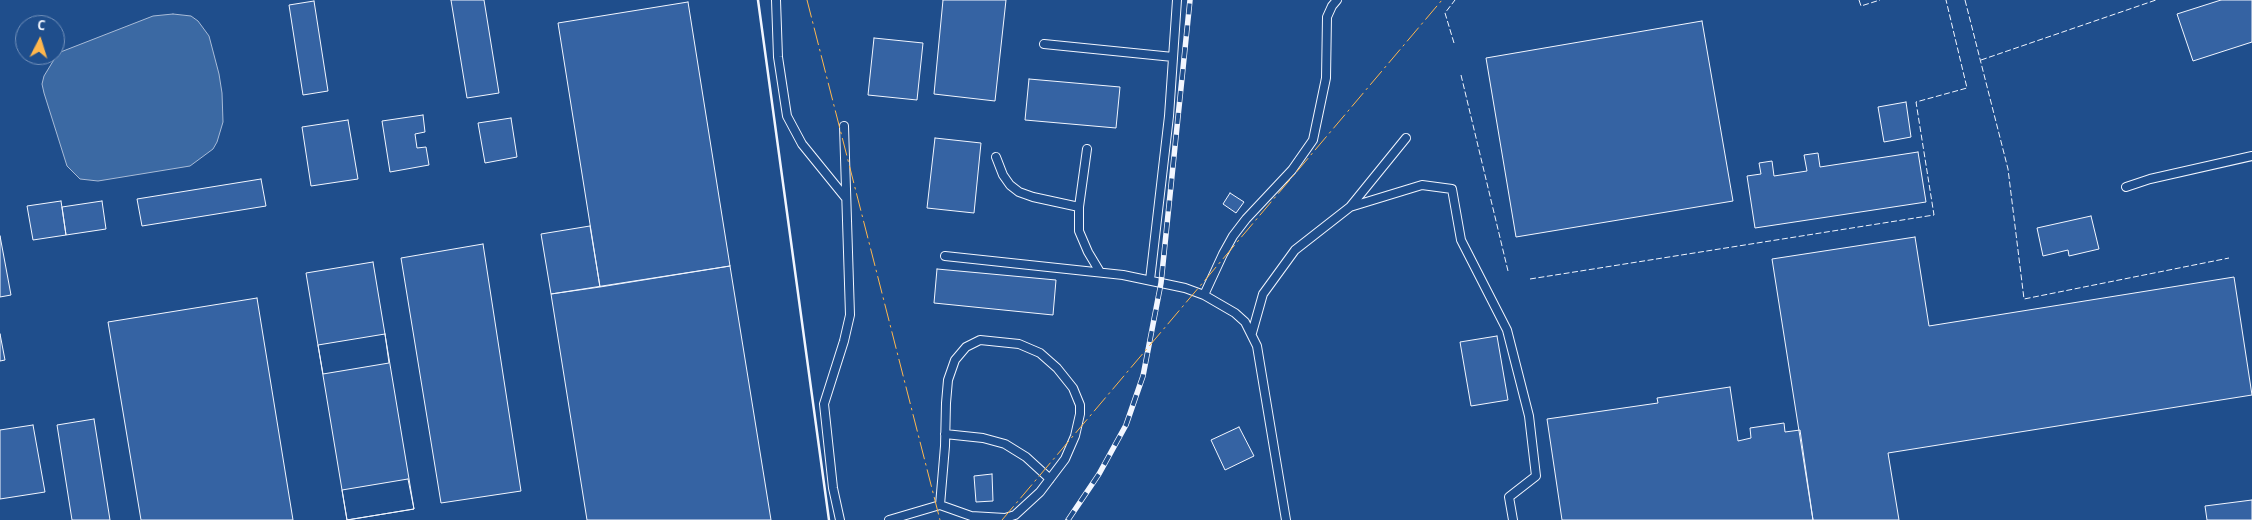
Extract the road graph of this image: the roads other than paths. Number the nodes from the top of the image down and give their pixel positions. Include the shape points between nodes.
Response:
1 (776, 0) edge
2 (1177, 0) edge
3 (1337, 0) edge
4 (1044, 44) dead end
5 (1173, 58) junction
6 (844, 126) dead end
7 (1406, 138) dead end
8 (1087, 149) dead end
9 (2252, 156) edge
10 (996, 157) dead end
11 (2126, 187) dead end
12 (845, 197) junction
13 (1079, 207) junction
14 (1350, 207) junction
15 (945, 256) dead end
16 (1100, 272) junction
17 (1150, 280) junction
18 (1204, 295) junction
19 (1252, 333) junction
20 (945, 434) junction
21 (1050, 479) junction
22 (940, 505) junction
23 (840, 520) edge
24 (889, 520) edge
25 (1286, 520) edge
26 (1512, 520) edge

1 - 12 lane via 778,57 787,116 802,144
2 - 5 lane
3 - 18 lane via 1327,17 1326,78 1313,140 1292,170 1233,236
4 - 5 lane
5 - 17 lane
6 - 12 lane
7 - 14 lane
8 - 13 lane
9 - 11 lane
10 - 13 lane via 1003,175 1019,192
12 - 23 lane via 850,315 824,404 833,488
13 - 16 lane via 1082,239
14 - 19 lane via 1295,250 1262,294
14 - 26 lane via 1422,185 1452,189 1461,240 1508,330 1530,416 1536,476 1509,497
15 - 16 lane
16 - 17 lane
17 - 18 lane
18 - 19 lane via 1235,313
19 - 25 lane via 1257,346
20 - 21 lane via 1005,444
20 - 21 lane via 948,380 961,352 980,340 1030,348 1057,368 1073,388 1080,405 1079,424 1071,447
20 - 22 lane
21 - 22 lane via 1023,509 1005,518 971,516
22 - 24 lane

